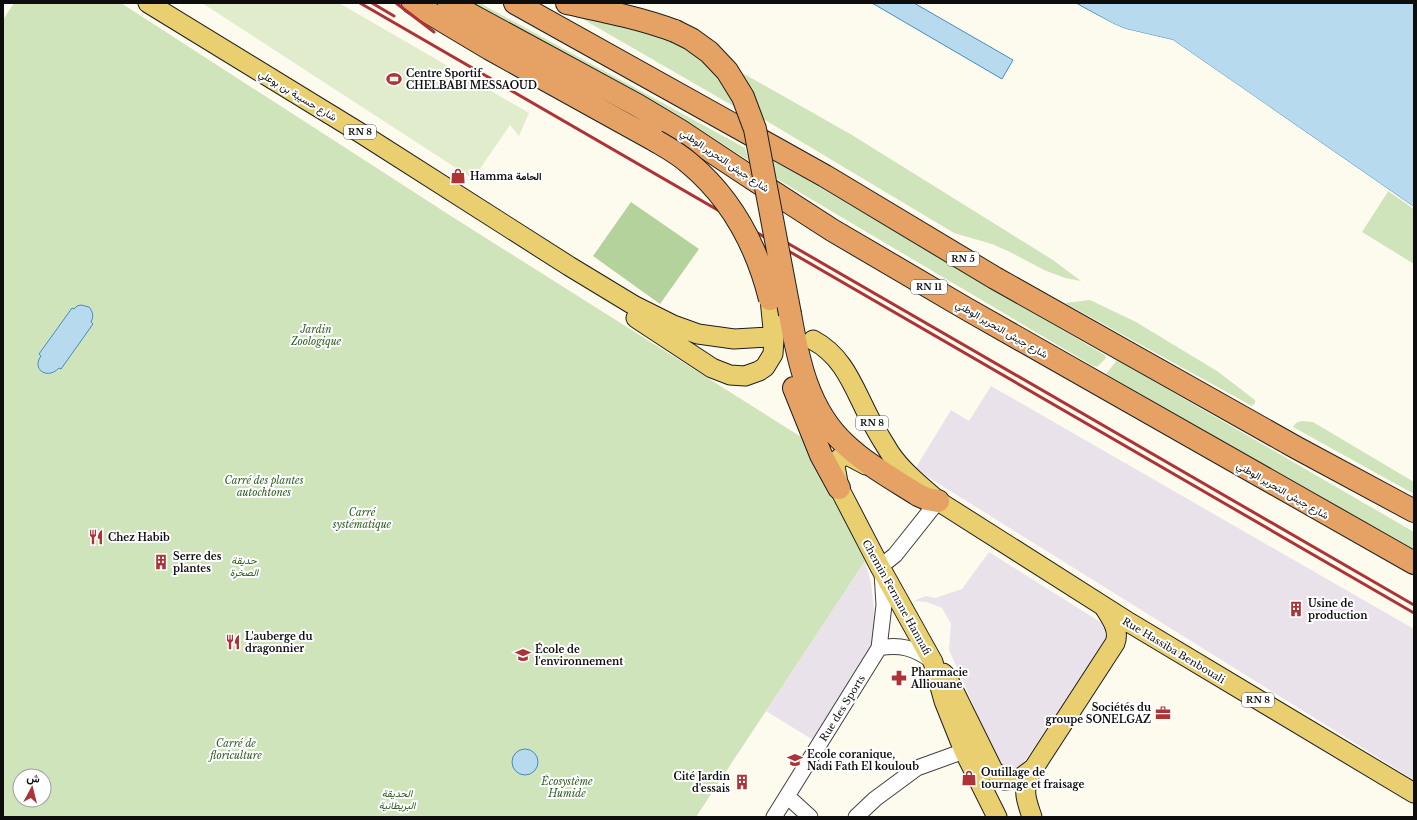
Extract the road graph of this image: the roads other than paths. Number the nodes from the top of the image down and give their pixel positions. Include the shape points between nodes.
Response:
1 (148, 3) edge
2 (413, 3) edge
3 (449, 3) edge
4 (515, 3) edge
5 (567, 3) edge
6 (569, 266) junction
7 (770, 299) junction
8 (767, 337) dead end
9 (813, 340) dead end
10 (873, 465) junction
11 (839, 488) junction
12 (938, 501) junction
13 (1414, 511) edge
14 (1414, 563) edge
15 (881, 570) junction
16 (1103, 606) junction
17 (879, 648) junction
18 (933, 662) junction
19 (964, 751) junction
20 (1034, 768) junction
21 (1414, 793) edge
22 (787, 796) junction
23 (776, 816) edge
24 (810, 817) edge
25 (856, 817) edge
26 (997, 817) edge
27 (1032, 817) edge

1 - 6 main road, شارع حسيبة بن بوعلي / RN 8 via 362,134
2 - 7 highway, bridge via 656,141 690,163 727,203 744,231 765,277
3 - 14 highway, شارع جيش التحرير الوطني / RN 11 via 643,108 832,230
4 - 13 highway, RN 5 via 825,176 995,278
5 - 10 highway, bridge via 632,17 676,31 709,52 727,71 743,97 755,129 798,358 810,394 836,435 845,445
6 - 7 main road via 610,301 712,368 737,376 759,372 773,354
6 - 8 main road via 635,306 689,332 721,338
7 - 11 highway via 790,377 821,455
9 - 12 main road, RN 8 via 836,358 846,370 870,420 897,462
10 - 11 main road, Chemin Fernane Hannafi via 862,464 849,456 840,458 835,466
10 - 12 highway via 918,495
11 - 15 main road, Chemin Fernane Hannafi
12 - 15 street
12 - 16 main road, Rue Hassiba Benbouali / RN 8
15 - 17 street via 884,605
15 - 18 main road, Chemin Fernane Hannafi
16 - 20 main road via 1116,629 1115,643
16 - 21 main road, Rue Hassiba Benbouali / RN 8
17 - 18 street via 893,645 907,648 922,653
17 - 22 street, Rue des Sports
18 - 19 main road, Chemin Fernane Hannafi via 944,701
18 - 20 main road via 947,677 993,770 1004,780 1019,779
19 - 25 street via 917,768
19 - 26 main road, Chemin Fernane Hannafi
20 - 27 main road via 1025,788
22 - 23 street, Rue des Sports
22 - 24 street

